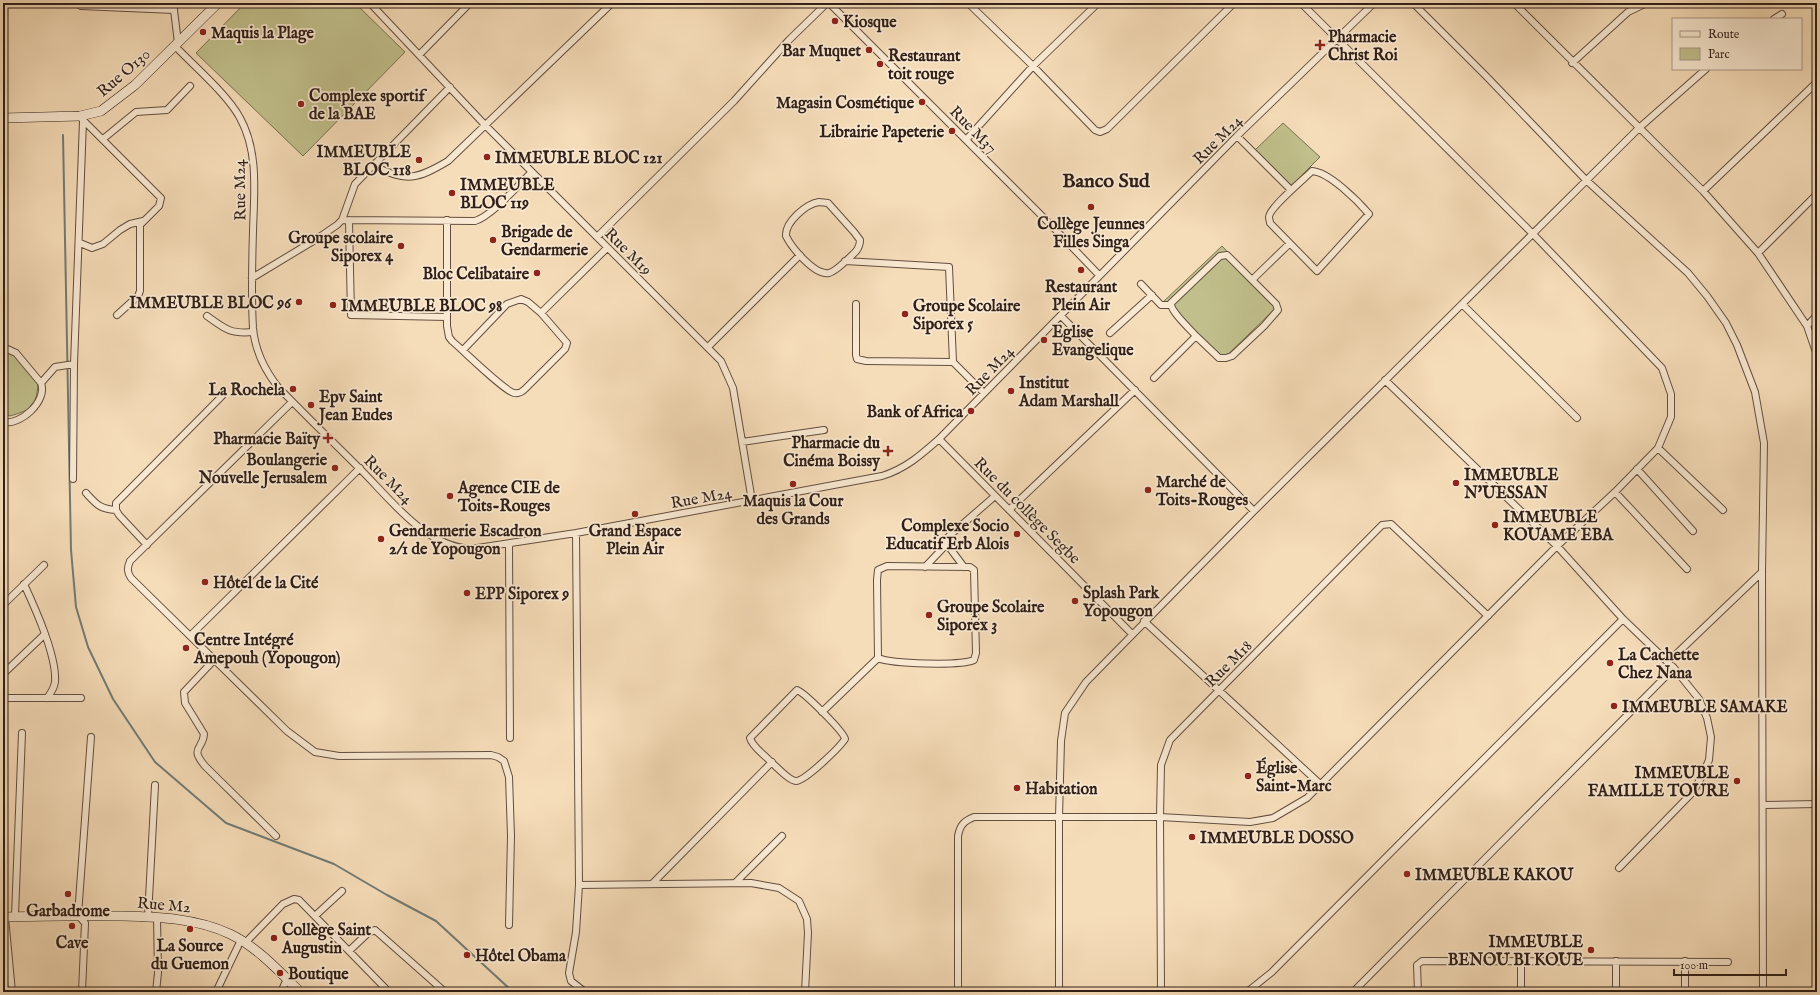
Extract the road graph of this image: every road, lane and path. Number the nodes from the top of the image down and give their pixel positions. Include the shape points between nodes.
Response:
1 (76, 3) edge
2 (174, 3) edge
3 (218, 3) edge
4 (370, 3) edge
5 (470, 3) edge
6 (612, 3) edge
7 (828, 3) edge
8 (968, 3) edge
9 (1098, 3) edge
10 (1234, 3) edge
11 (1301, 3) edge
12 (1374, 3) edge
13 (1413, 3) edge
14 (1514, 3) edge
15 (1647, 3) edge
16 (174, 10) junction
17 (1782, 14) dead end
18 (1776, 18) edge
19 (1336, 39) junction
20 (176, 44) junction
21 (420, 54) junction
22 (1572, 63) junction
23 (1033, 66) junction
24 (1705, 70) edge
25 (1817, 82) edge
26 (190, 86) dead end
27 (450, 87) junction
28 (3, 118) edge
29 (81, 119) junction
30 (486, 126) junction
31 (1639, 128) junction
32 (1237, 136) junction
33 (103, 139) junction
34 (966, 140) junction
35 (374, 165) junction
36 (532, 172) junction
37 (1586, 180) junction
38 (1290, 190) junction
39 (1703, 191) junction
40 (1817, 194) edge
41 (143, 220) junction
42 (346, 220) junction
43 (447, 220) junction
44 (1533, 234) junction
45 (597, 237) junction
46 (80, 243) junction
47 (1289, 244) junction
48 (607, 248) junction
49 (1758, 253) junction
50 (800, 255) junction
51 (845, 261) junction
52 (1099, 275) junction
53 (252, 278) junction
54 (1252, 280) junction
55 (1141, 284) dead end
56 (1152, 295) junction
57 (856, 304) dead end
58 (1462, 304) junction
59 (1171, 305) junction
60 (541, 313) junction
61 (117, 315) dead end
62 (1817, 315) edge
63 (207, 316) dead end
64 (1061, 316) junction
65 (447, 317) junction
66 (1806, 326) junction
67 (253, 332) junction
68 (1110, 333) dead end
69 (1196, 336) junction
70 (3, 347) edge
71 (708, 347) junction
72 (463, 350) junction
73 (1817, 355) edge
74 (953, 362) junction
75 (69, 364) junction
76 (1154, 378) dead end
77 (1385, 380) junction
78 (41, 383) junction
79 (1135, 390) junction
80 (984, 393) junction
81 (222, 396) dead end
82 (292, 402) junction
83 (1577, 418) dead end
84 (3, 422) edge
85 (824, 430) dead end
86 (939, 439) junction
87 (742, 442) junction
88 (1658, 448) junction
89 (360, 468) junction
90 (1637, 469) junction
91 (73, 479) dead end
92 (1615, 492) junction
93 (86, 493) dead end
94 (995, 496) junction
95 (752, 501) junction
96 (116, 510) junction
97 (1009, 510) junction
98 (1254, 510) junction
99 (1723, 510) dead end
100 (1694, 531) dead end
101 (576, 533) junction
102 (946, 543) junction
103 (509, 544) junction
104 (147, 545) junction
105 (1556, 546) junction
106 (44, 565) dead end
107 (925, 567) junction
108 (964, 567) junction
109 (1686, 569) dead end
110 (1762, 572) junction
111 (24, 584) junction
112 (3, 605) edge
113 (1488, 616) junction
114 (1623, 619) junction
115 (1144, 621) junction
116 (45, 634) junction
117 (1132, 634) junction
118 (190, 636) junction
119 (878, 658) junction
120 (214, 660) junction
121 (1668, 662) junction
122 (1674, 668) junction
123 (3, 674) edge
124 (1220, 690) junction
125 (3, 698) edge
126 (47, 698) junction
127 (81, 698) dead end
128 (822, 712) junction
129 (22, 733) dead end
130 (91, 737) dead end
131 (510, 738) dead end
132 (772, 762) junction
133 (1320, 784) junction
134 (155, 785) dead end
135 (1817, 804) edge
136 (1764, 805) junction
137 (1059, 817) junction
138 (1160, 817) junction
139 (276, 836) dead end
140 (782, 836) dead end
141 (1619, 868) dead end
142 (652, 884) junction
143 (735, 884) junction
144 (579, 885) junction
145 (342, 891) dead end
146 (78, 915) junction
147 (316, 915) junction
148 (8, 917) edge
149 (152, 917) junction
150 (509, 924) dead end
151 (243, 942) junction
152 (349, 951) junction
153 (1521, 961) junction
154 (1616, 961) junction
155 (1685, 961) junction
156 (1728, 962) dead end
157 (287, 979) junction
158 (12, 992) edge
159 (82, 992) edge
160 (156, 992) edge
161 (216, 992) edge
162 (281, 992) edge
163 (300, 992) edge
164 (389, 992) edge
165 (445, 992) edge
166 (585, 992) edge
167 (805, 992) edge
168 (958, 992) edge
169 (1059, 992) edge
170 (1161, 992) edge
171 (1247, 992) edge
172 (1352, 992) edge
173 (1418, 992) edge
174 (1521, 992) edge
175 (1616, 992) edge
176 (1685, 992) edge
177 (1763, 992) edge

1 - 16 street via 81,6
2 - 16 street
3 - 20 street, Rue O130
4 - 21 street, Rue M19
5 - 21 street
6 - 30 street
7 - 34 street, Rue M37
7 - 45 street
8 - 23 street
9 - 23 street
10 - 23 street via 1107,129 1100,132 1095,130
11 - 19 street
12 - 19 street, Rue M24
13 - 37 street
14 - 22 street
15 - 22 street via 1616,21
16 - 20 street
17 - 18 street
19 - 32 street, Rue M24
19 - 44 street
20 - 29 street, Rue O130 via 110,106
20 - 53 street, Rue M24 via 228,102 247,131 254,177
21 - 27 street, Rue M19
22 - 31 street
23 - 34 street
24 - 31 street
25 - 39 street
26 - 33 street via 167,110 136,112
27 - 30 street, Rue M19
27 - 35 street
28 - 29 street, Rue O130
29 - 33 street
29 - 46 street
30 - 35 street via 452,158 420,176 405,178
30 - 36 street, Rue M19
31 - 37 street
31 - 39 street
32 - 38 street
32 - 52 street, Rue M24
33 - 41 street via 161,198 159,206
34 - 52 street, Rue M37
35 - 42 street via 355,184
36 - 43 street via 481,220
36 - 45 street, Rue M19
37 - 44 street
37 - 110 street via 1688,274 1726,323 1737,345 1755,392 1764,443
38 - 47 street via 1269,216 1270,223
38 - 47 street via 1312,171 1319,171 1369,214 1317,271
39 - 49 street
40 - 49 street
41 - 46 street via 120,230 103,244 92,248
41 - 61 street via 140,230 140,291 138,296
42 - 43 street
42 - 53 street
42 - 65 street via 351,315
43 - 65 street
44 - 58 street
44 - 88 street via 1662,368 1671,394 1671,417
45 - 48 street, Rue M19
46 - 75 street
47 - 54 street
48 - 60 street
48 - 71 street, Rue M19
49 - 66 street
50 - 51 street via 816,269 828,273
50 - 51 street via 786,236 788,226 809,205 824,202 860,240 857,251
50 - 71 street
51 - 74 street via 949,267
52 - 64 street, Rue M24
53 - 67 street, Rue M24
54 - 59 street via 1224,254
54 - 69 street via 1278,308 1264,326 1232,356 1226,358 1219,358
55 - 56 street
56 - 59 street via 1163,306
56 - 68 street
57 - 74 street via 857,359
58 - 77 street
58 - 83 street
59 - 69 street
60 - 72 street via 521,299 510,302
60 - 72 street via 565,339 567,346 520,392 509,391
62 - 66 street
63 - 67 street via 227,330
64 - 79 street
64 - 80 street, Rue M24
65 - 72 street via 449,337
66 - 73 street
67 - 82 street, Rue M24 via 255,344 269,376
69 - 76 street
70 - 78 street via 16,353
71 - 87 street, Rue M19 via 720,361 733,388
74 - 80 street
75 - 78 street via 55,367
75 - 91 street
77 - 98 street
77 - 105 street
78 - 84 street via 41,400 17,421
79 - 97 street
79 - 98 street
80 - 86 street, Rue M24
81 - 96 street via 120,497 116,503
82 - 89 street, Rue M24
82 - 104 street
85 - 87 street
86 - 94 street, Rue du collège Segbe
86 - 95 street, Rue M24 via 908,465 887,475
87 - 95 street, Rue M19
88 - 90 street
88 - 99 street
89 - 103 street, Rue M24 via 407,517 440,541 471,549
89 - 118 street
90 - 92 street
90 - 100 street
92 - 105 street
92 - 109 street
93 - 96 street via 103,509
94 - 97 street, Rue du collège Segbe
94 - 102 street via 949,536
95 - 101 street, Rue M24
96 - 104 street
97 - 117 street, Rue du collège Segbe
98 - 115 street
101 - 103 street, Rue M24
101 - 144 street
102 - 107 street
102 - 108 street
103 - 131 street
104 - 118 street via 130,562 128,573
105 - 113 street
105 - 114 street
106 - 111 street
107 - 108 street
107 - 119 street via 887,566 878,570
108 - 119 street via 972,568 975,573 974,660 893,662
110 - 121 street
110 - 136 street
111 - 112 street
111 - 116 street
113 - 124 street, Rue M18 via 1391,524 1387,524 1382,526
113 - 133 street
114 - 121 street
114 - 171 street via 1272,972
115 - 117 street
115 - 124 street
116 - 123 street
116 - 126 street via 55,671 53,690
117 - 137 street via 1086,682 1065,713 1061,741
118 - 120 street
119 - 128 street
120 - 139 street via 184,692 185,703 204,734 198,746 198,756
120 - 150 street via 291,735 315,752 339,756 491,755 504,761 509,777 511,836
121 - 122 street
122 - 141 street via 1699,699 1707,718 1711,737 1709,760 1693,792
122 - 172 street
124 - 133 street
124 - 138 street, Rue M18 via 1170,740 1162,766
125 - 126 street
126 - 127 street
128 - 132 street via 843,734 843,742 801,780 792,780
128 - 132 street via 797,690 756,730 750,740
129 - 148 street
130 - 146 street
132 - 142 street
133 - 138 street via 1306,798 1273,818 1250,822
134 - 149 street
135 - 136 street
136 - 177 street
137 - 138 street
137 - 168 street via 974,817 964,821 958,836
137 - 169 street
138 - 170 street, Rue M18
140 - 143 street
142 - 143 street
142 - 144 street
143 - 167 street via 765,884 779,888 799,900 807,919 808,933
144 - 166 street via 576,932 569,973 571,981
145 - 147 street
146 - 148 street, Rue M2
146 - 149 street, Rue M2
146 - 159 street via 85,923
147 - 151 street via 299,900 287,900
147 - 152 street
148 - 158 street
149 - 151 street, Rue M2 via 198,922
149 - 160 street via 158,973
151 - 157 street, Rue M2
151 - 161 street
152 - 164 street
152 - 165 street via 368,933 375,930
153 - 154 street
153 - 173 street via 1422,961 1417,965
153 - 174 street
154 - 155 street
154 - 175 street
155 - 156 street
155 - 176 street
157 - 162 street
157 - 163 street, Rue M2

